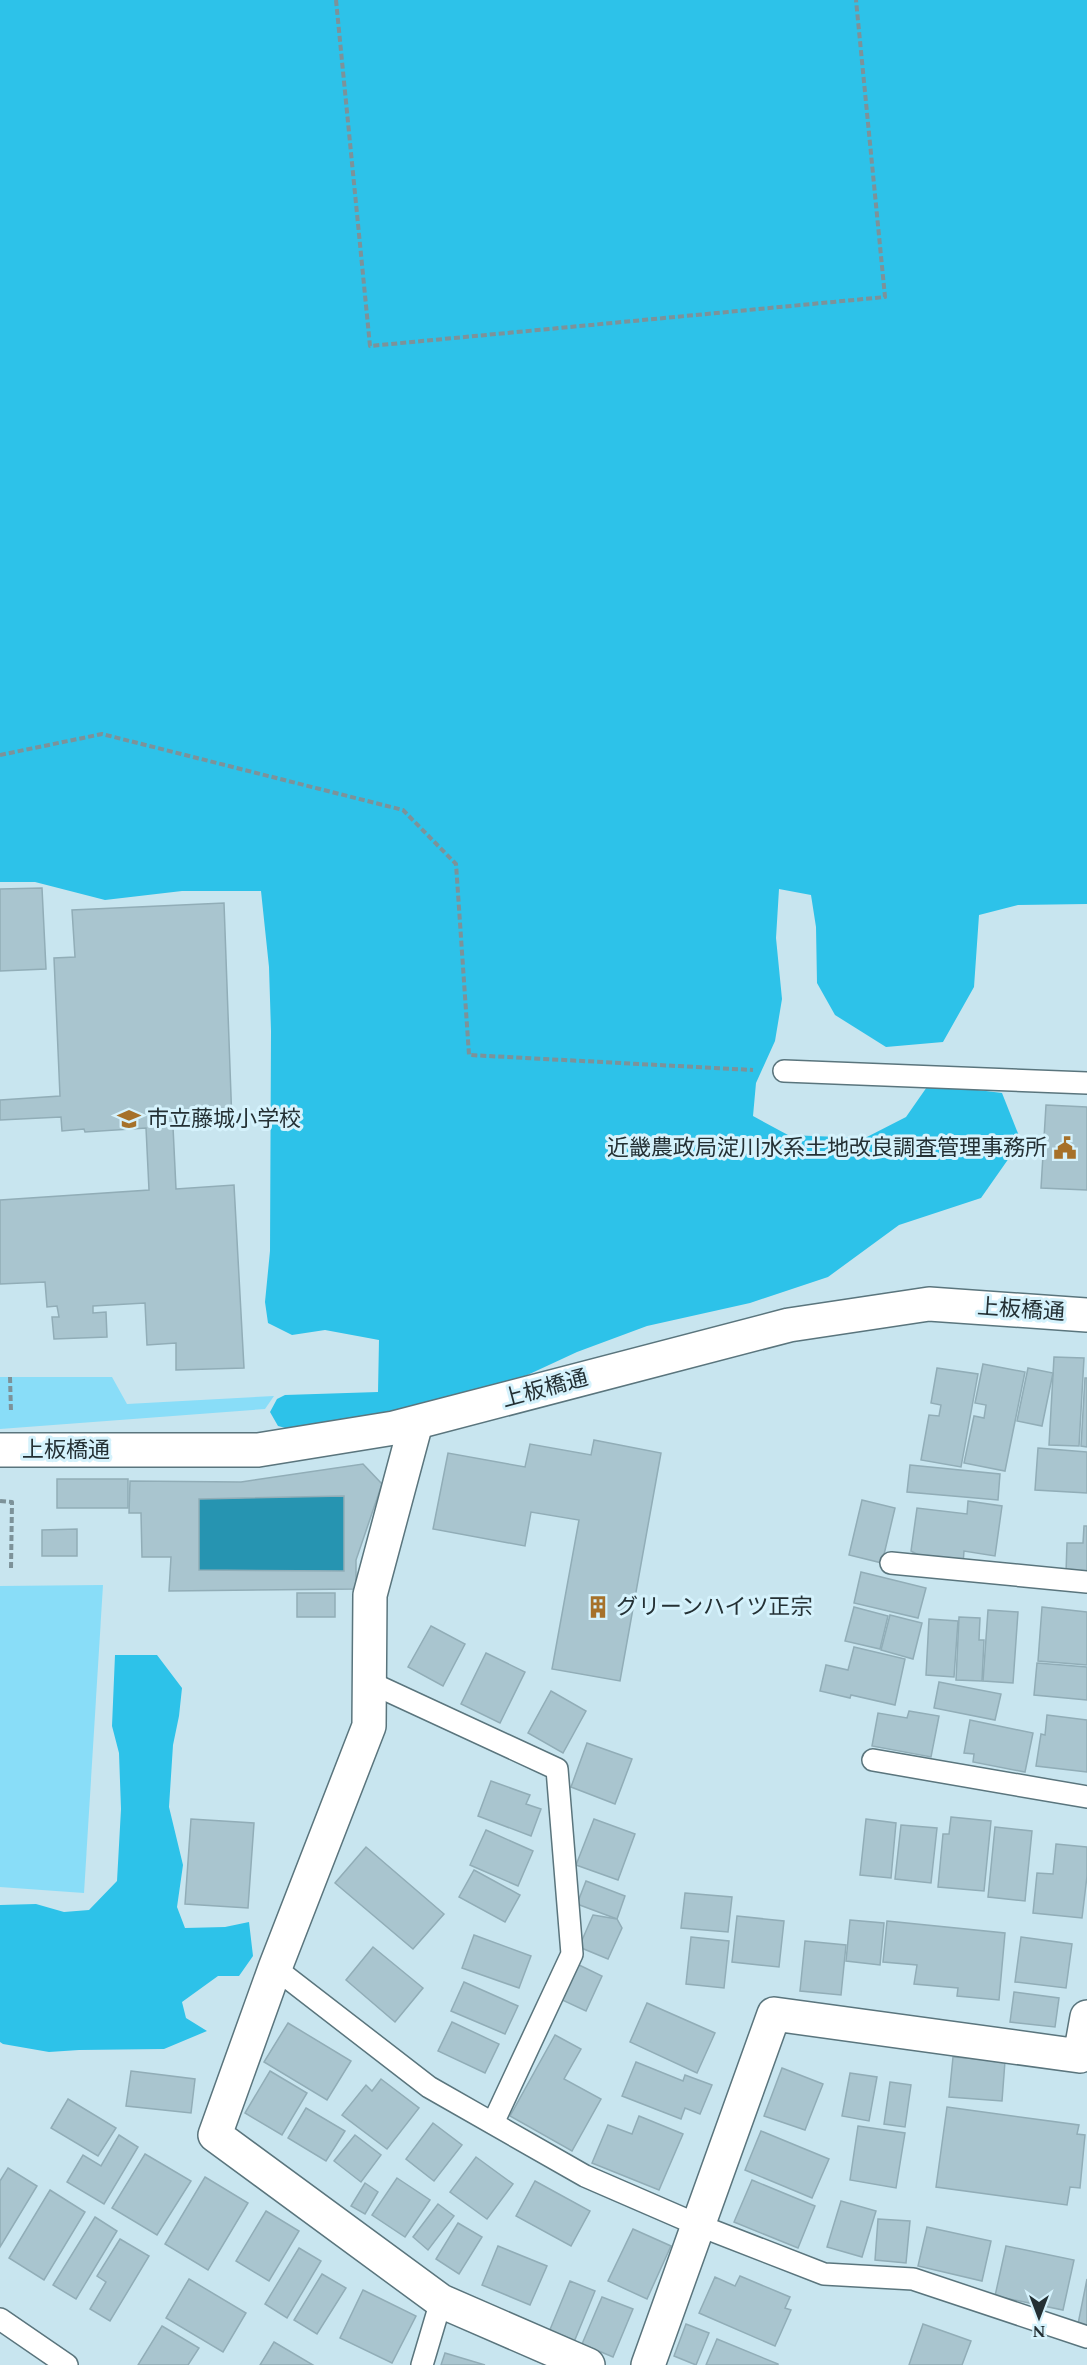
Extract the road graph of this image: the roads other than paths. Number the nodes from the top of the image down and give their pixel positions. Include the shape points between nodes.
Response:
1 (784, 1071) road end
2 (1087, 1083) edge
3 (1087, 1315) edge
4 (416, 1423) junction
5 (0, 1450) edge
6 (891, 1563) dead end
7 (1087, 1582) edge
8 (369, 1682) junction
9 (873, 1760) dead end
10 (1087, 1797) edge
11 (275, 1968) junction
12 (1086, 2034) edge
13 (493, 2123) junction
14 (698, 2225) junction
15 (441, 2301) junction
16 (0, 2319) edge
17 (1087, 2337) edge
18 (67, 2365) edge
19 (422, 2365) edge
20 (588, 2365) edge
21 (648, 2365) edge

1 - 2 lane
3 - 4 street, 上板橋通 via 929,1304 789,1325
4 - 5 street, 上板橋通 via 258,1450
4 - 8 street via 370,1595
6 - 7 lane
8 - 11 street via 369,1726
8 - 13 lane via 558,1769 572,1954
9 - 10 lane
11 - 13 lane via 429,2087
11 - 15 street via 215,2135
12 - 14 street via 1080,2056 774,2014
13 - 14 lane via 585,2175
14 - 17 lane via 824,2274 913,2278
14 - 21 street
15 - 19 lane
15 - 20 street
16 - 18 lane

